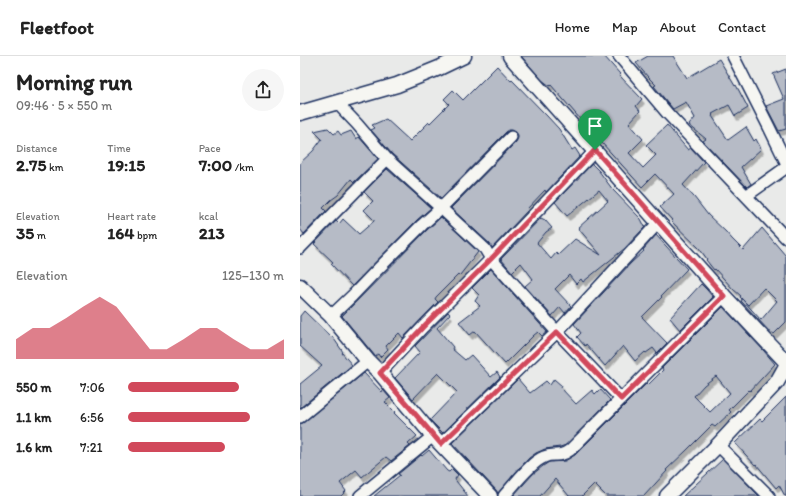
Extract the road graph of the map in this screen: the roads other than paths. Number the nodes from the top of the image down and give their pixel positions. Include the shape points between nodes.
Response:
1 (464, 56) edge
2 (510, 56) edge
3 (618, 56) edge
4 (733, 56) edge
5 (337, 103) junction
6 (300, 113) edge
7 (511, 137) dead end
8 (595, 150) junction
9 (387, 159) junction
10 (786, 163) edge
11 (746, 196) junction
12 (441, 208) junction
13 (659, 222) junction
14 (786, 238) edge
15 (300, 248) edge
16 (491, 259) junction
17 (301, 290) edge
18 (724, 296) junction
19 (331, 316) junction
20 (557, 332) junction
21 (368, 361) junction
22 (786, 362) edge
23 (786, 366) edge
24 (380, 373) junction
25 (621, 399) junction
26 (300, 417) edge
27 (437, 440) junction
28 (718, 445) junction
29 (360, 496) edge
30 (490, 496) edge
31 (504, 496) edge
32 (667, 496) edge
33 (769, 496) edge

1 - 5 street via 397,85
2 - 8 street
3 - 11 street via 668,114
4 - 10 street
5 - 6 street
5 - 9 street
7 - 12 street
8 - 13 street
8 - 16 street
9 - 12 street
9 - 15 street
10 - 11 street via 784,169
11 - 14 street
12 - 16 street via 484,249
12 - 19 street
13 - 18 street
13 - 20 street
16 - 20 street
16 - 24 street
17 - 19 street
18 - 22 street
18 - 25 street
19 - 21 street
20 - 25 street
20 - 27 street
21 - 24 street
21 - 26 street
23 - 28 street via 777,382
24 - 27 street
25 - 31 street via 570,450 536,461
27 - 29 street
27 - 30 street
28 - 32 street
28 - 33 street

